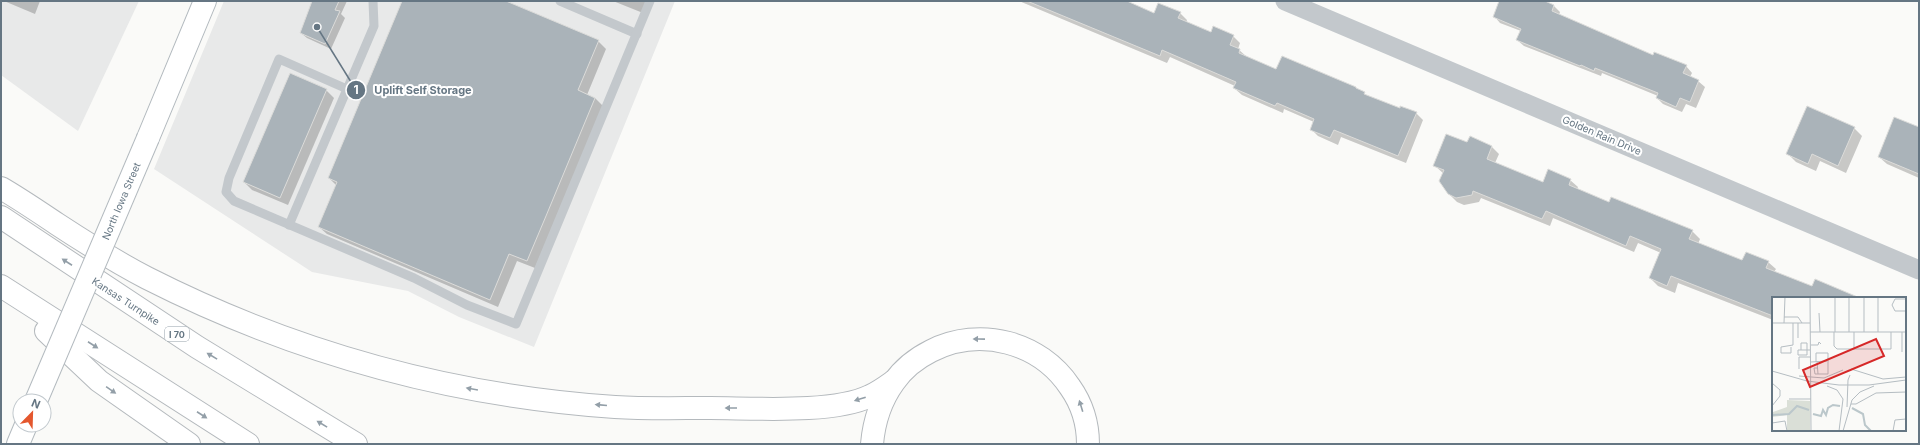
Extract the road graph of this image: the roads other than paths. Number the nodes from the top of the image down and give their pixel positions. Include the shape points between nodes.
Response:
1 (205, 1) edge
2 (373, 1) edge
3 (560, 1) edge
4 (650, 1) edge
5 (1285, 1) edge
6 (1322, 8) edge
7 (637, 34) junction
8 (347, 89) junction
9 (1, 188) edge
10 (1, 217) edge
11 (289, 225) junction
12 (1919, 270) edge
13 (1, 286) edge
14 (894, 381) junction
15 (39, 393) edge
16 (23, 433) edge
17 (1089, 439) edge
18 (18, 444) edge
19 (189, 444) edge
20 (248, 444) edge
21 (356, 444) edge
22 (872, 444) edge

1 - 15 main road, North Iowa Street, bridge
2 - 8 lane via 374,26
3 - 7 lane
4 - 7 lane
5 - 6 street, Golden Rain Drive
6 - 12 street, Golden Rain Drive
7 - 11 lane via 516,324 467,305 414,278
8 - 11 lane
8 - 11 lane via 279,59 229,178 226,192 234,201
14 -> 9 main road via 870,396 848,403 818,407 761,408 617,407 558,402 439,383 318,350 248,325 196,302 144,277
21 -> 10 main road, Kansas Turnpike / I 70 via 197,347
13 -> 19 main road via 99,382
13 -> 20 main road
17 -> 14 main road via 1079,400 1061,374 1036,354 1007,341 976,338 945,344 917,358
14 - 22 main road via 878,410
16 - 18 main road

